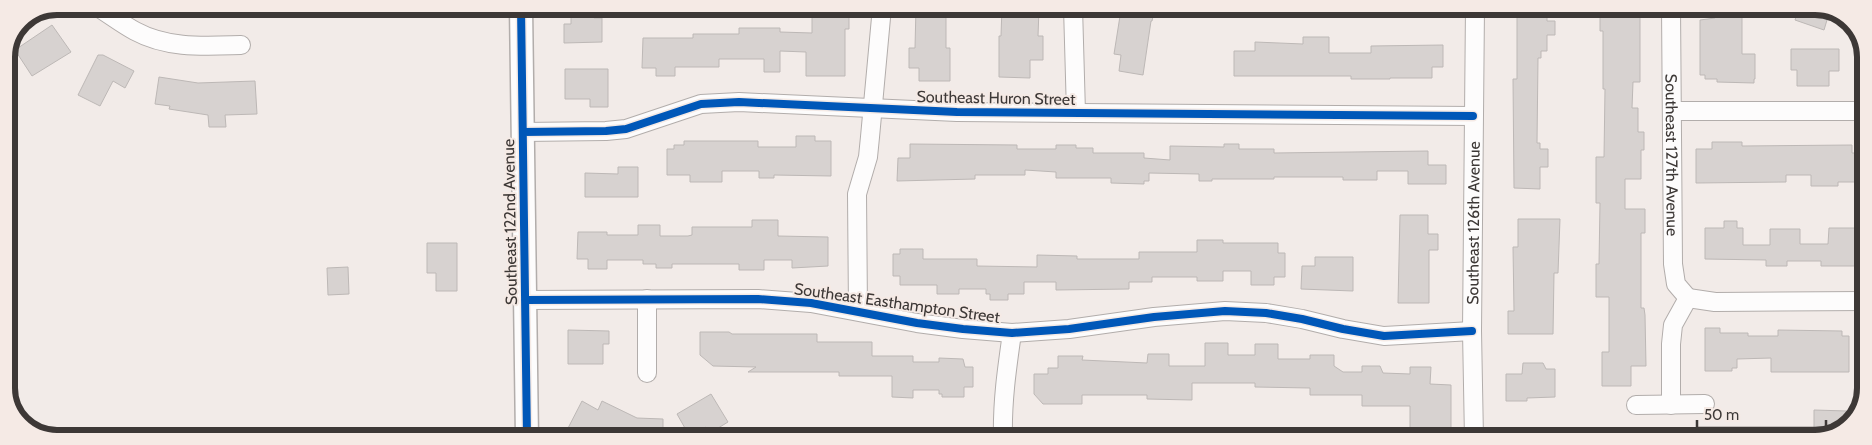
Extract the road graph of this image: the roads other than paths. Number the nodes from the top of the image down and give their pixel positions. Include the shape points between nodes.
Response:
1 (110, 15) edge
2 (522, 15) edge
3 (881, 15) edge
4 (1073, 15) edge
5 (1475, 15) edge
6 (1671, 15) edge
7 (241, 45) dead end
8 (873, 108) junction
9 (1672, 111) junction
10 (1857, 111) edge
11 (1076, 113) junction
12 (1473, 116) junction
13 (523, 132) junction
14 (1688, 298) junction
15 (647, 299) junction
16 (525, 300) junction
17 (1857, 301) edge
18 (858, 311) junction
19 (1472, 331) junction
20 (1012, 333) junction
21 (648, 373) dead end
22 (1705, 404) dead end
23 (1636, 406) dead end
24 (1671, 406) junction
25 (526, 430) edge
26 (1002, 430) edge
27 (1474, 430) edge

1 - 7 street via 136,32 158,40 186,46
2 - 13 main road, Southeast 122nd Avenue
3 - 8 street
4 - 11 street
5 - 12 street, Southeast 126th Avenue
6 - 9 street, Southeast 127th Avenue
8 - 11 street, Southeast Huron Street
8 - 13 street, Southeast Huron Street via 738,102 701,104 626,128
8 - 18 street via 868,157 857,194
9 - 10 street
9 - 14 street, Southeast 127th Avenue via 1673,264 1676,284
11 - 12 street, Southeast Huron Street
12 - 19 street, Southeast 126th Avenue
13 - 16 main road, Southeast 122nd Avenue
14 - 17 street via 1715,302
14 - 24 street via 1673,325
15 - 16 street, Southeast Easthampton Street
15 - 18 street, Southeast Easthampton Street via 758,299
15 - 21 street
16 - 25 main road, Southeast 122nd Avenue
18 - 20 street, Southeast Easthampton Street via 963,330
19 - 20 street, Southeast Easthampton Street via 1384,336 1284,316 1225,311
19 - 27 street, Southeast 126th Avenue
20 - 26 street
22 - 24 street
23 - 24 street

